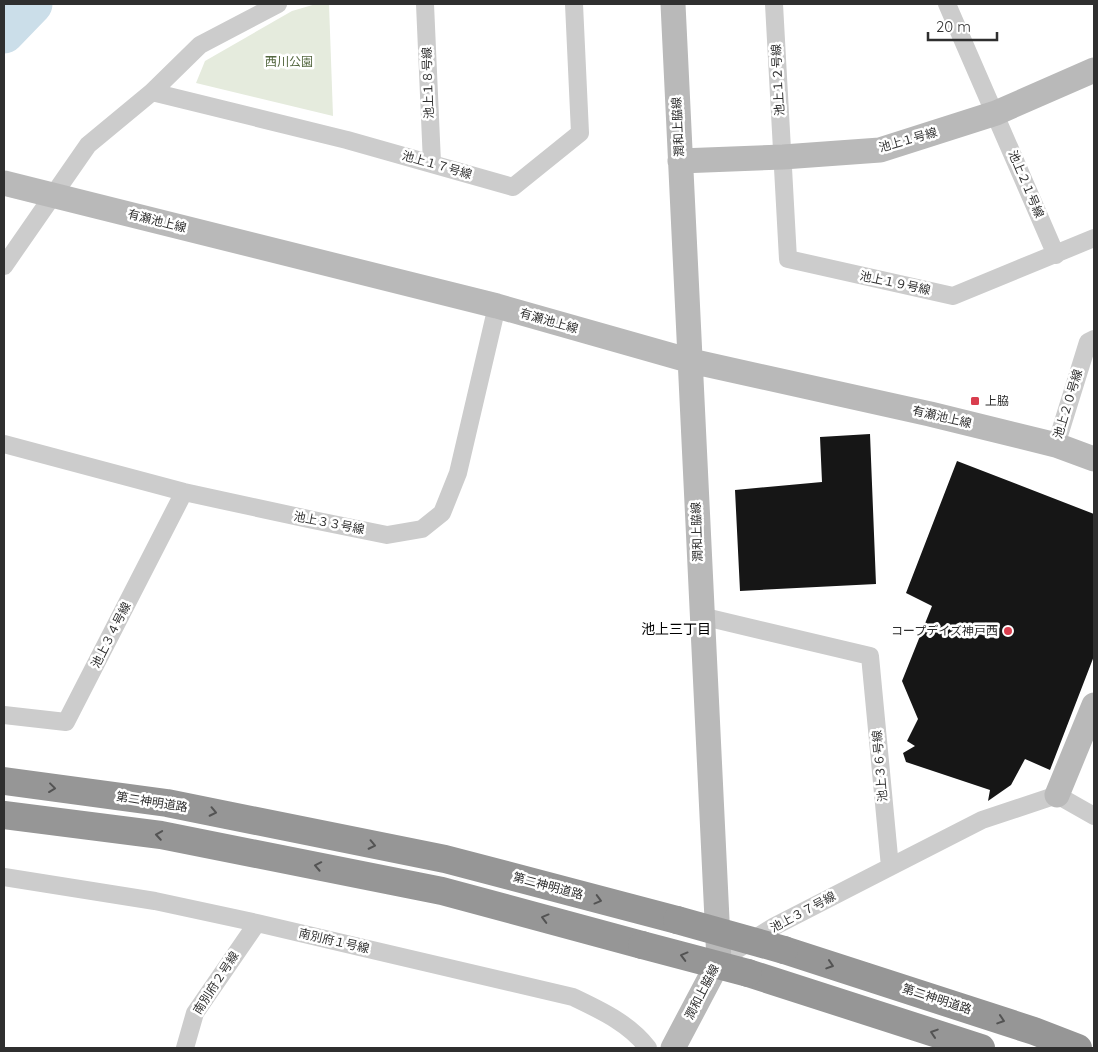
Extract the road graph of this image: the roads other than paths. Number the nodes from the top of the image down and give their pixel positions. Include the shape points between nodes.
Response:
1 (278, 4) edge
2 (425, 4) edge
3 (574, 4) edge
4 (673, 4) edge
5 (774, 4) edge
6 (947, 4) edge
7 (1094, 70) edge
8 (152, 92) junction
9 (996, 113) junction
10 (783, 157) junction
11 (680, 162) junction
12 (432, 163) junction
13 (4, 183) edge
14 (47, 193) junction
15 (1094, 238) edge
16 (1056, 255) junction
17 (4, 266) edge
18 (497, 306) junction
19 (1094, 339) edge
20 (691, 361) junction
21 (4, 444) edge
22 (1056, 445) junction
23 (1094, 459) edge
24 (184, 492) junction
25 (701, 616) junction
26 (1094, 705) edge
27 (4, 715) edge
28 (4, 781) edge
29 (1057, 795) junction
30 (4, 815) edge
31 (1094, 816) edge
32 (890, 867) junction
33 (4, 877) edge
34 (257, 923) junction
35 (719, 961) junction
36 (185, 1048) edge
37 (648, 1048) edge
38 (673, 1048) edge
39 (981, 1048) edge
40 (1078, 1048) edge

1 - 8 street via 200,45
2 - 12 street, 池上１８号線
3 - 12 street, 池上１７号線 via 580,133 513,187
4 - 11 street, 潤和上脇線
5 - 10 street, 池上１２号線
6 - 9 street, 池上２１号線
7 - 9 street, 池上１号線
8 - 12 street, 池上１７号線
8 - 14 street via 88,145
9 - 10 street, 池上１号線 via 880,150
9 - 16 street, 池上２１号線
10 - 11 street, 池上１号線
10 - 16 street, 池上１９号線 via 788,259 953,296
11 - 20 street, 潤和上脇線
13 - 14 street, 有瀬池上線
14 - 17 street
14 - 18 street, 有瀬池上線
15 - 16 street, 池上１９号線
18 - 20 street, 有瀬池上線
18 - 24 street, 池上３３号線 via 458,473 442,513 422,529 387,534
19 - 22 street, 池上２０号線 via 1088,342
20 - 22 street, 有瀬池上線
20 - 25 street, 潤和上脇線
21 - 24 street, 池上３３号線
22 - 23 street, 有瀬池上線
24 - 27 street, 池上３４号線 via 66,722
25 - 32 street, 池上３６号線 via 870,656
25 - 35 street, 潤和上脇線
26 - 29 street
28 -> 40 highway, 第二神明道路, bridge via 168,803 436,858 784,950
29 - 31 street
29 - 32 street via 982,820
39 -> 30 highway, bridge via 748,973 442,891 161,836
32 - 35 street, 池上３７号線 via 773,927
33 - 34 street, 南別府１号線 via 155,901
34 - 36 street, 南別府２号線 via 195,1013
34 - 37 street, 南別府１号線 via 573,997 610,1015
35 - 38 street, 潤和上脇線

